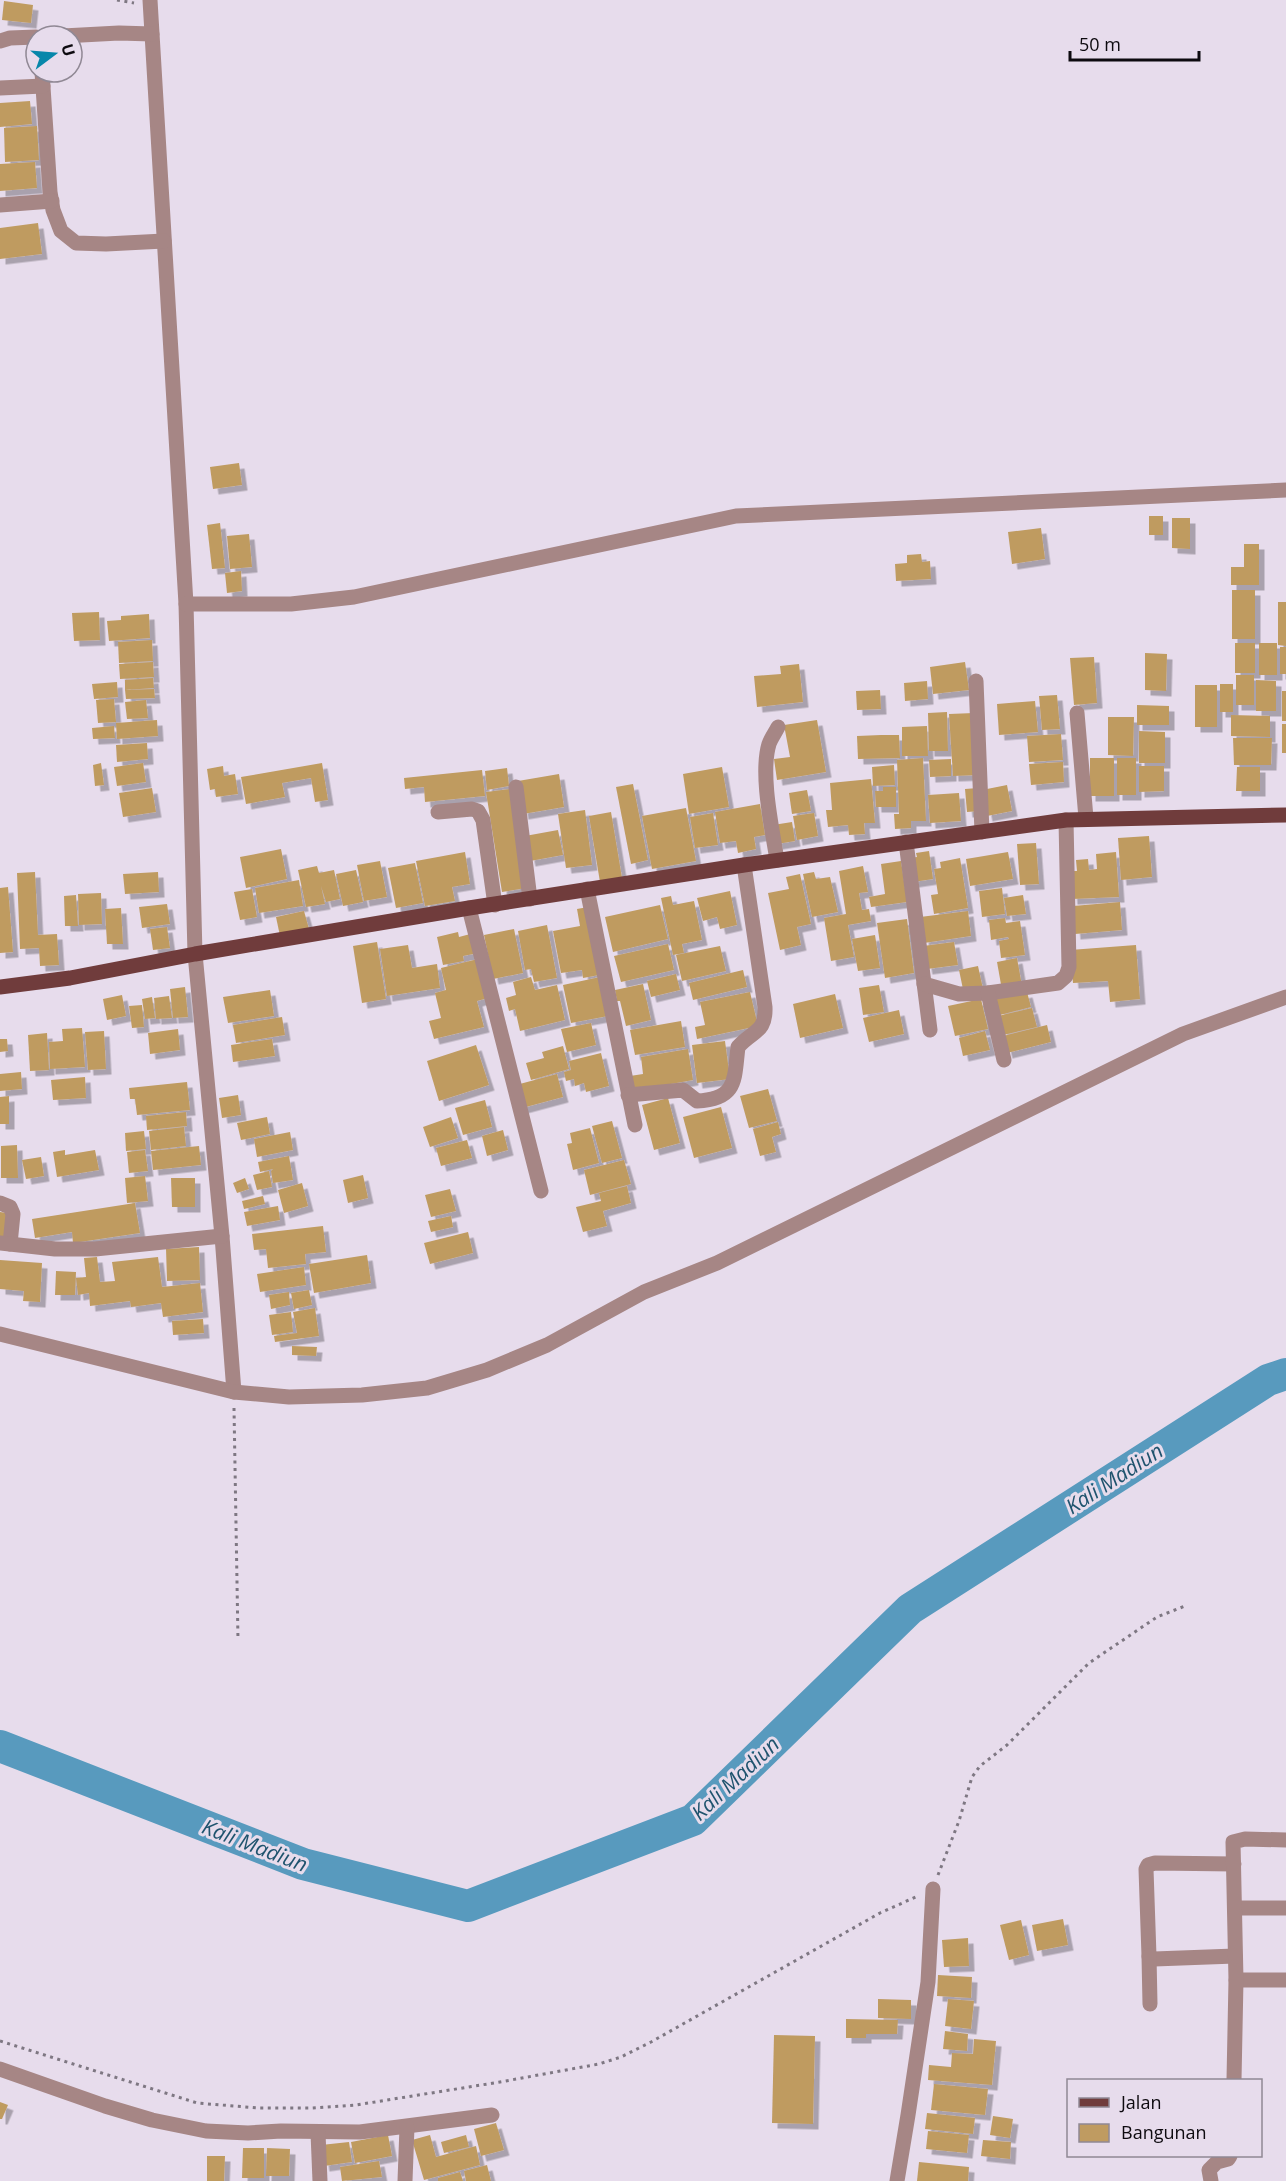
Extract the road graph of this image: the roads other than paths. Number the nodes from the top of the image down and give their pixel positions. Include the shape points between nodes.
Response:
1 (150, 0) edge
2 (152, 34) junction
3 (84, 35) edge
4 (24, 38) edge
5 (0, 40) edge
6 (24, 83) edge
7 (42, 84) edge
8 (0, 88) edge
9 (52, 201) junction
10 (0, 205) edge
11 (164, 241) junction
12 (1286, 490) edge
13 (186, 604) junction
14 (976, 681) dead end
15 (1077, 713) dead end
16 (778, 727) dead end
17 (516, 787) dead end
18 (438, 812) dead end
19 (1286, 816) edge
20 (1086, 818) junction
21 (1066, 820) junction
22 (982, 832) junction
23 (906, 842) junction
24 (777, 860) junction
25 (744, 865) junction
26 (587, 889) junction
27 (530, 899) junction
28 (495, 905) junction
29 (469, 908) junction
30 (195, 954) junction
31 (924, 984) junction
32 (0, 987) edge
33 (988, 993) junction
34 (1286, 997) edge
35 (930, 1030) dead end
36 (1004, 1060) dead end
37 (628, 1095) junction
38 (635, 1125) dead end
39 (541, 1191) dead end
40 (0, 1203) edge
41 (222, 1236) junction
42 (5, 1244) edge
43 (0, 1334) edge
44 (234, 1392) junction
45 (1286, 1840) edge
46 (1234, 1864) junction
47 (933, 1889) road end
48 (1235, 1908) junction
49 (1286, 1908) edge
50 (1149, 1956) junction
51 (1235, 1956) junction
52 (1236, 1980) junction
53 (1286, 1980) edge
54 (1150, 2004) dead end
55 (0, 2069) edge
56 (1234, 2079) edge
57 (492, 2115) dead end
58 (407, 2127) junction
59 (318, 2133) junction
60 (1229, 2157) edge
61 (320, 2181) edge
62 (405, 2181) edge
63 (897, 2181) edge
64 (1211, 2181) edge

1 - 2 street
2 - 3 street
2 - 11 street
4 - 5 street
6 - 8 street
7 - 9 street
9 - 10 street
9 - 11 street via 61,231 76,243
11 - 13 street
12 - 13 street via 736,516 354,597 291,604
13 - 30 street
14 - 22 street
15 - 20 street
16 - 24 street via 769,744 766,766
17 - 27 street
18 - 28 street via 472,808 478,811 483,820
19 - 20 main road
20 - 21 main road
21 - 22 main road
21 - 33 street via 1066,976 1058,983
22 - 23 main road
23 - 24 main road
23 - 31 street
24 - 25 main road
25 - 26 main road
25 - 37 street via 765,1007 762,1028 738,1047 735,1080 721,1097 697,1101 683,1090
26 - 27 main road
26 - 37 street
27 - 28 main road
28 - 29 main road
29 - 30 main road
29 - 39 street
30 - 32 main road
30 - 41 street
31 - 33 street via 959,994
31 - 35 street
33 - 36 street
34 - 44 street via 1183,1034 717,1263 644,1292 547,1345 487,1370 427,1388 362,1395
37 - 38 street
40 - 42 street via 13,1214
41 - 42 street via 95,1250
41 - 44 street
43 - 44 street
45 - 46 street via 1233,1842
46 - 48 street
46 - 50 street via 1148,1865
47 - 63 street via 928,1982
48 - 49 street
48 - 51 street
50 - 51 street
50 - 54 street
51 - 52 street
52 - 53 street
52 - 56 street
55 - 59 street via 105,2106 206,2131
57 - 58 street
58 - 59 street
58 - 62 street
59 - 61 street
60 - 64 street via 1209,2170

